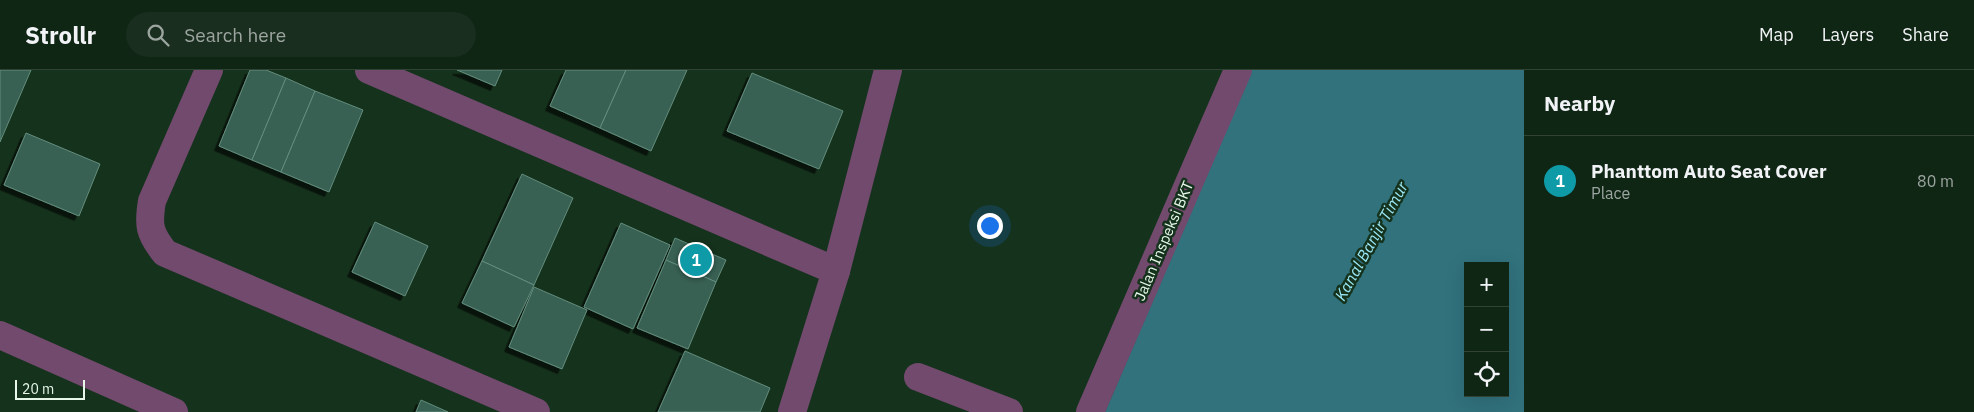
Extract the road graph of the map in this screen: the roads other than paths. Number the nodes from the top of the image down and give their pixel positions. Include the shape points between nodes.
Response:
1 (209, 70) edge
2 (369, 70) edge
3 (888, 70) edge
4 (1238, 70) edge
5 (836, 271) junction
6 (0, 335) edge
7 (918, 377) dead end
8 (174, 412) edge
9 (536, 412) edge
10 (792, 412) edge
11 (1009, 412) edge
12 (1090, 412) edge

1 - 9 street via 152,201 149,222 154,239 165,253
2 - 5 street
3 - 5 street
4 - 12 street, Jalan Inspeksi BKT
5 - 10 street
6 - 8 street
7 - 11 street

